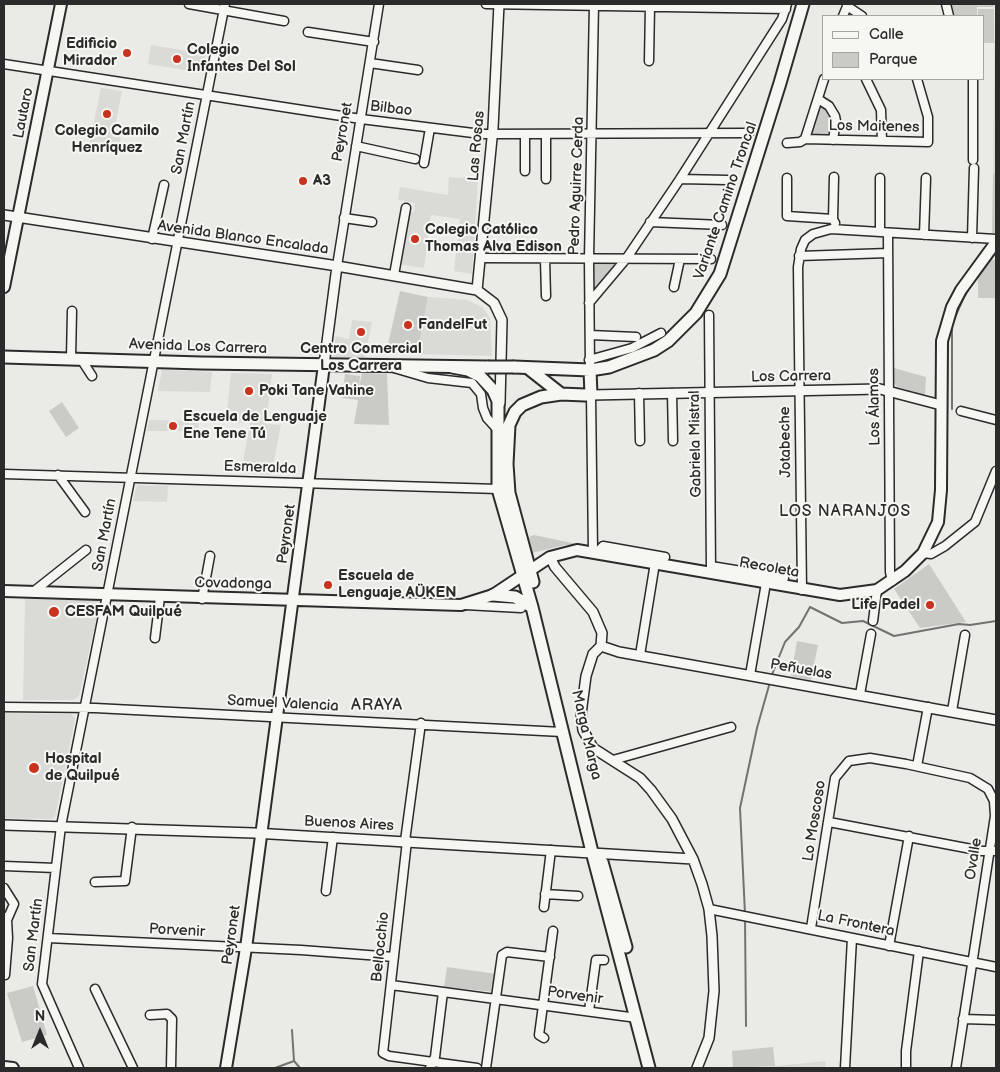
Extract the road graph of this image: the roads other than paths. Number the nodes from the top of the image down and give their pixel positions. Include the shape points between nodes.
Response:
1 (62, 4) edge
2 (188, 4) edge
3 (379, 4) edge
4 (486, 4) edge
5 (499, 4) edge
6 (803, 4) edge
7 (594, 5) edge
8 (847, 5) edge
9 (650, 6) junction
10 (786, 6) edge
11 (225, 7) edge
12 (861, 15) edge
13 (284, 21) dead end
14 (308, 32) dead end
15 (374, 42) junction
16 (649, 61) dead end
17 (370, 63) junction
18 (4, 64) edge
19 (418, 70) dead end
20 (48, 71) junction
21 (824, 80) edge
22 (866, 80) edge
23 (918, 80) edge
24 (973, 80) edge
25 (207, 96) junction
26 (818, 99) junction
27 (360, 119) junction
28 (430, 128) junction
29 (709, 133) junction
30 (749, 133) dead end
31 (491, 134) junction
32 (525, 134) junction
33 (546, 134) junction
34 (593, 134) junction
35 (805, 139) junction
36 (833, 140) junction
37 (882, 142) junction
38 (786, 143) dead end
39 (356, 146) junction
40 (415, 159) dead end
41 (424, 163) dead end
42 (526, 172) dead end
43 (834, 177) dead end
44 (788, 178) dead end
45 (880, 178) dead end
46 (926, 178) dead end
47 (546, 179) dead end
48 (680, 179) junction
49 (727, 180) dead end
50 (164, 185) dead end
51 (406, 208) dead end
52 (4, 216) edge
53 (18, 218) junction
54 (344, 218) junction
55 (833, 219) junction
56 (372, 222) dead end
57 (650, 222) junction
58 (722, 225) dead end
59 (838, 230) junction
60 (884, 232) junction
61 (924, 235) junction
62 (972, 238) junction
63 (152, 239) junction
64 (996, 241) edge
65 (178, 242) junction
66 (888, 253) junction
67 (799, 256) junction
68 (481, 258) junction
69 (545, 259) junction
70 (589, 259) junction
71 (626, 259) junction
72 (680, 259) junction
73 (711, 259) dead end
74 (337, 266) junction
75 (394, 275) junction
76 (4, 287) edge
77 (674, 287) dead end
78 (477, 290) junction
79 (546, 296) dead end
80 (589, 303) junction
81 (72, 311) dead end
82 (708, 315) dead end
83 (661, 333) dead end
84 (590, 335) junction
85 (636, 337) dead end
86 (4, 357) edge
87 (76, 359) junction
88 (154, 362) junction
89 (590, 365) junction
90 (324, 366) junction
91 (392, 367) junction
92 (452, 367) junction
93 (528, 368) junction
94 (92, 376) dead end
95 (799, 391) junction
96 (888, 391) junction
97 (641, 393) junction
98 (672, 393) junction
99 (709, 393) junction
100 (561, 394) junction
101 (591, 395) junction
102 (941, 405) junction
103 (500, 408) junction
104 (961, 411) dead end
105 (644, 416) dead end
106 (996, 420) edge
107 (498, 430) junction
108 (640, 440) dead end
109 (673, 441) dead end
110 (996, 471) edge
111 (4, 474) edge
112 (58, 475) junction
113 (131, 477) junction
114 (309, 484) junction
115 (498, 489) junction
116 (510, 506) junction
117 (85, 512) dead end
118 (86, 550) dead end
119 (595, 552) junction
120 (923, 553) junction
121 (210, 556) dead end
122 (550, 557) junction
123 (665, 557) dead end
124 (654, 563) junction
125 (711, 569) junction
126 (526, 572) junction
127 (784, 578) dead end
128 (892, 582) junction
129 (766, 583) junction
130 (802, 590) junction
131 (877, 590) junction
132 (4, 591) edge
133 (33, 592) junction
134 (107, 594) junction
135 (493, 595) junction
136 (160, 597) junction
137 (202, 599) junction
138 (292, 600) junction
139 (461, 605) junction
140 (527, 607) junction
141 (873, 621) dead end
142 (871, 634) dead end
143 (965, 635) dead end
144 (154, 638) dead end
145 (602, 646) junction
146 (640, 655) junction
147 (750, 675) junction
148 (860, 694) junction
149 (4, 707) edge
150 (928, 707) junction
151 (84, 708) junction
152 (952, 711) junction
153 (276, 717) junction
154 (996, 720) edge
155 (420, 723) junction
156 (731, 727) dead end
157 (562, 732) junction
158 (613, 760) junction
159 (917, 766) junction
160 (829, 822) junction
161 (4, 825) edge
162 (61, 826) junction
163 (132, 828) junction
164 (261, 833) junction
165 (909, 836) junction
166 (333, 837) junction
167 (406, 841) junction
168 (551, 850) junction
169 (993, 851) edge
170 (595, 852) junction
171 (693, 859) junction
172 (4, 866) edge
173 (56, 868) junction
174 (94, 882) dead end
175 (4, 888) edge
176 (326, 891) dead end
177 (545, 894) junction
178 (578, 896) dead end
179 (544, 907) dead end
180 (709, 909) junction
181 (5, 918) edge
182 (811, 928) junction
183 (553, 931) dead end
184 (6, 933) edge
185 (48, 938) junction
186 (852, 938) junction
187 (889, 946) junction
188 (246, 948) junction
189 (919, 951) junction
190 (394, 957) junction
191 (550, 957) junction
192 (604, 960) dead end
193 (971, 962) junction
194 (996, 966) edge
195 (5, 975) dead end
196 (391, 985) junction
197 (94, 989) dead end
198 (443, 992) junction
199 (497, 999) junction
200 (543, 1006) junction
201 (589, 1012) junction
202 (150, 1015) dead end
203 (637, 1018) junction
204 (963, 1019) junction
205 (996, 1020) edge
206 (544, 1038) dead end
207 (432, 1065) edge
208 (4, 1067) edge
209 (13, 1068) edge
210 (79, 1068) edge
211 (133, 1068) edge
212 (171, 1068) edge
213 (226, 1068) edge
214 (477, 1068) edge
215 (486, 1068) edge
216 (649, 1068) edge
217 (655, 1068) edge
218 (697, 1068) edge
219 (845, 1068) edge
220 (906, 1068) edge
221 (956, 1068) edge

1 - 20 main road, Lautaro
2 - 11 street
3 - 15 street, Peyronet
4 - 5 street
5 - 7 street
5 - 31 street, Las Rosas
6 - 89 main road, Variante Camino Troncal via 720,274 711,292 689,321 668,341 633,360
7 - 9 street
7 - 34 street, Pedro Aguirre Cerda
8 - 12 street
9 - 10 street
9 - 16 street
10 - 29 street via 782,19
11 - 13 street
11 - 25 street, San Martín
14 - 15 street
15 - 17 street, Peyronet
17 - 19 street
17 - 27 street, Peyronet
18 - 20 street, Bilbao
20 - 25 street, Bilbao
20 - 53 main road, Lautaro
21 - 26 street
22 - 37 street via 881,110
23 - 37 street, Los Maitenes via 928,116 928,142
24 - 62 street
25 - 27 street, Bilbao
25 - 65 street, San Martín
26 - 35 street
26 - 36 street via 829,106 835,116
27 - 28 street, Bilbao
27 - 39 street, Peyronet
28 - 31 street, Bilbao
28 - 41 street
29 - 30 street, Bilbao
29 - 34 street, Bilbao
29 - 48 street
31 - 32 street, Bilbao
31 - 68 street, Las Rosas
32 - 33 street, Bilbao
32 - 42 street
33 - 34 street, Bilbao
33 - 47 street
34 - 70 street, Pedro Aguirre Cerda
35 - 36 street, Los Maitenes
35 - 38 street, Los Maitenes
36 - 37 street, Los Maitenes
39 - 40 street
39 - 54 street, Peyronet
43 - 55 street
44 - 55 street via 787,216
45 - 60 street, Los Álamos
46 - 61 street
48 - 49 street
48 - 57 street
50 - 63 street
51 - 75 street
52 - 53 street, Avenida Blanco Encalada
53 - 63 street, Avenida Blanco Encalada
53 - 76 main road, Lautaro
54 - 56 street
54 - 74 street, Peyronet
55 - 59 street
57 - 58 street
57 - 71 street
59 - 60 street
59 - 67 street via 813,234 805,240
60 - 61 street
60 - 66 street, Los Álamos
61 - 62 street
62 - 64 street
63 - 65 street, Avenida Blanco Encalada
64 - 102 main road, Recoleta via 961,290 946,323 941,360
65 - 74 street, Avenida Blanco Encalada
65 - 88 street, San Martín
66 - 67 street
66 - 96 street, Los Álamos
67 - 95 street, Jotabeche
68 - 69 street
68 - 78 street, Las Rosas
69 - 70 street
69 - 79 street
70 - 71 street
70 - 80 street, Pedro Aguirre Cerda
71 - 72 street
71 - 80 street
72 - 73 street
72 - 77 street
74 - 75 street, Avenida Blanco Encalada
74 - 90 street, Peyronet
75 - 78 street, Avenida Blanco Encalada
78 - 103 street, Marga Marga via 494,303 502,320
80 - 84 street, Pedro Aguirre Cerda
81 - 87 street
82 - 99 street, Gabriela Mistral
83 - 89 street, Variante Camino Troncal
84 - 85 street
84 - 89 street, Pedro Aguirre Cerda
86 - 87 main road, Avenida Los Carrera
87 - 88 main road, Avenida Los Carrera
87 - 94 street
88 - 90 main road, Avenida Los Carrera
88 - 113 street, San Martín
89 - 93 main road, Variante Camino Troncal
89 - 101 main road
90 - 91 main road, Avenida Los Carrera
90 - 114 main road, Peyronet
91 - 92 main road, Avenida Los Carrera
91 - 107 street, Avenida Los Carrera via 428,378 472,383 478,388 487,418
92 - 93 main road, Avenida Los Carrera, bridge
92 - 103 main road via 468,370 485,380
93 - 100 main road
95 - 96 street, Los Carrera
95 - 99 street, Los Carrera
95 - 130 street, Jotabeche
96 - 102 street, Los Carrera
96 - 128 street, Los Álamos
97 - 98 street, Los Carrera
97 - 101 street, Los Carrera
97 - 105 street
97 - 108 street
98 - 99 street, Los Carrera
98 - 109 street
99 - 125 street, Gabriela Mistral
100 - 101 main road
100 - 116 main road via 528,402 518,408 510,420 507,464
101 - 119 street
102 - 120 main road, Recoleta via 938,522
103 - 107 main road, Marga Marga
103 - 116 street, Marga Marga via 504,485
104 - 106 street
107 - 115 main road, Marga Marga
110 - 120 street, Recoleta via 975,522 945,546 931,554
111 - 112 street, Esmeralda
112 - 113 street, Esmeralda
112 - 117 street
113 - 114 street, Esmeralda
113 - 134 street, San Martín
114 - 115 street, Esmeralda
114 - 138 main road, Peyronet
115 - 116 street
115 - 126 main road, Marga Marga
116 - 126 main road, Marga Marga
118 - 133 street
119 - 122 main road, Recoleta via 577,550
119 - 123 street, Recoleta via 603,546
119 - 124 main road, Recoleta
120 - 128 main road, Recoleta
121 - 137 street
122 - 126 main road, Recoleta
122 - 145 street via 555,568 599,621
124 - 125 main road, Recoleta
124 - 146 street
125 - 127 street, Recoleta
125 - 129 main road, Recoleta
126 - 135 main road, Covadonga
126 - 140 main road, Marga Marga
126 - 170 main road, Marga Marga
128 - 131 main road, Recoleta
129 - 130 main road, Recoleta
129 - 147 street
130 - 131 main road, Recoleta via 840,596
131 - 141 street
132 - 133 main road, Covadonga
133 - 134 main road, Covadonga
134 - 136 main road, Covadonga
134 - 151 street, San Martín
135 - 139 main road, Covadonga
135 - 140 main road via 515,597
136 - 137 main road, Covadonga
136 - 144 street
137 - 138 main road, Covadonga
138 - 139 main road, Covadonga
138 - 153 main road, Peyronet
139 - 140 street, Covadonga
140 - 157 main road, Marga Marga
142 - 148 street
143 - 152 street
145 - 146 street, Peñuelas via 612,651
145 - 158 street via 593,654 586,676 581,714 587,740 599,753
146 - 147 street, Peñuelas
147 - 148 street, Peñuelas
148 - 150 street, Peñuelas
149 - 151 street, Samuel Valencia
150 - 152 street, Peñuelas
150 - 159 street
151 - 153 street, Samuel Valencia
151 - 162 street, San Martín
152 - 154 street, Peñuelas
153 - 155 street, Samuel Valencia
153 - 164 main road, Peyronet
155 - 157 street, Samuel Valencia
155 - 167 street, Bellocchio
156 - 158 street
157 - 170 main road, Marga Marga
158 - 171 street via 640,778 651,790 672,819
159 - 160 street, Lo Moscoso via 870,758 849,762 835,778
159 - 169 street, Ovalle via 970,778 988,789 995,809
160 - 165 street
160 - 182 street, Lo Moscoso
161 - 162 street, Buenos Aires
162 - 163 street, Buenos Aires
162 - 173 street, San Martín
163 - 164 street, Buenos Aires
163 - 174 street via 125,881
164 - 166 street, Buenos Aires
164 - 188 main road, Peyronet
165 - 169 street
165 - 187 street
166 - 167 street, Buenos Aires
166 - 176 street
167 - 168 street, Buenos Aires
167 - 190 street, Bellocchio
168 - 170 street, Buenos Aires
168 - 177 street
169 - 193 street, Ovalle
170 - 171 street, Buenos Aires
170 - 203 main road, Marga Marga
170 - 217 main road, Marga Marga via 615,904
171 - 180 street
172 - 173 street
173 - 185 street, San Martín
175 - 181 street via 13,902
177 - 178 street
177 - 179 street
180 - 182 street, La Frontera
180 - 218 street via 713,1016 709,1038
181 - 184 street
182 - 186 street, La Frontera
183 - 191 street
184 - 195 street
185 - 188 street, Porvenir
185 - 210 street, San Martín via 42,984
186 - 187 street, La Frontera
186 - 219 street
187 - 189 street, La Frontera
188 - 190 street, Porvenir
188 - 213 main road, Peyronet
189 - 193 street, La Frontera
189 - 220 street
190 - 196 street, Bellocchio
191 - 199 street via 504,953
191 - 200 street
192 - 201 street via 596,960
193 - 194 street, La Frontera
193 - 204 street, Ovalle
196 - 198 street, Porvenir
196 - 207 street, Bellocchio via 382,1043 384,1054
197 - 211 street
198 - 199 street, Porvenir
198 - 207 street
199 - 200 street, Porvenir
199 - 215 street
200 - 201 street, Porvenir
200 - 206 street via 539,1036
201 - 203 street, Porvenir
202 - 212 street via 167,1014 172,1019
203 - 216 main road, Marga Marga
204 - 205 street
204 - 221 street, Ovalle
207 - 214 street
208 - 209 main road

